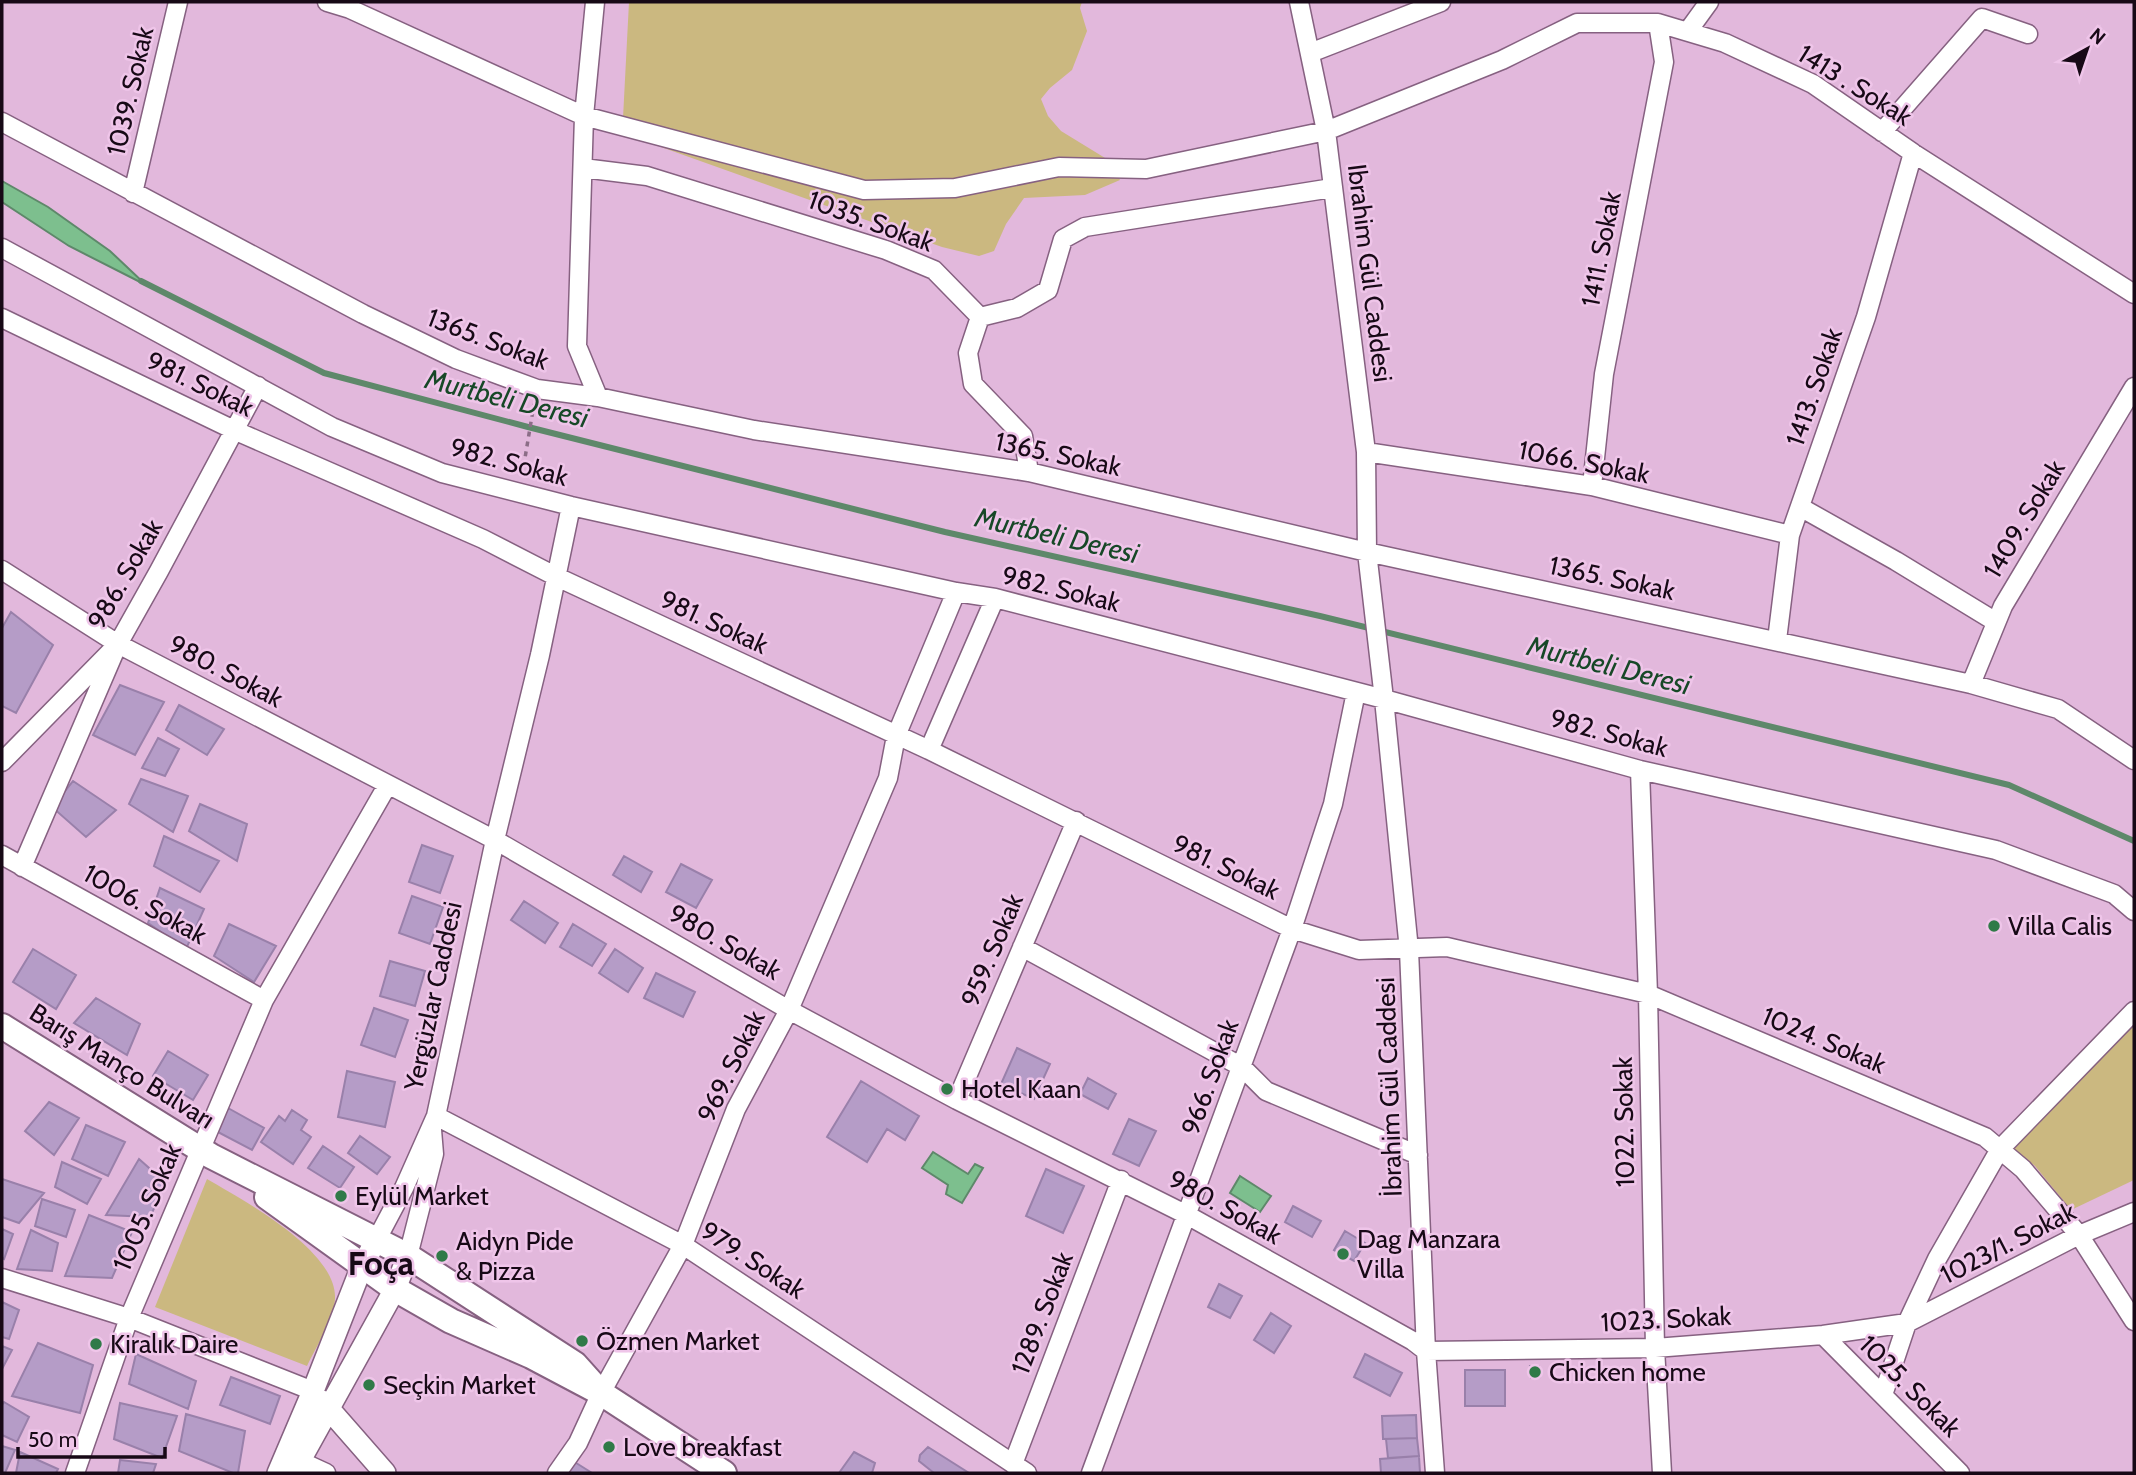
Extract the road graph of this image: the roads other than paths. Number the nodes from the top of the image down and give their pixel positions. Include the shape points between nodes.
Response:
1 (178, 2) edge
2 (327, 2) edge
3 (595, 2) edge
4 (1299, 2) edge
5 (1441, 2) edge
6 (1709, 2) edge
7 (1658, 23) junction
8 (1688, 31) junction
9 (2028, 34) dead end
10 (1310, 52) junction
11 (584, 116) junction
12 (2, 122) edge
13 (1326, 131) junction
14 (1882, 132) junction
15 (1913, 153) junction
16 (583, 168) junction
17 (1332, 188) junction
18 (133, 193) junction
19 (2, 248) edge
20 (2134, 294) edge
21 (980, 317) junction
22 (2, 318) edge
23 (258, 386) junction
24 (2134, 387) edge
25 (598, 397) junction
26 (236, 431) junction
27 (1366, 452) junction
28 (1029, 472) junction
29 (1592, 486) junction
30 (571, 506) junction
31 (1800, 507) junction
32 (1790, 535) junction
33 (1367, 552) junction
34 (2, 570) edge
35 (556, 577) junction
36 (956, 592) junction
37 (995, 598) junction
38 (1996, 622) junction
39 (1777, 640) junction
40 (118, 644) junction
41 (1971, 684) junction
42 (1356, 692) junction
43 (1384, 699) junction
44 (896, 736) junction
45 (929, 750) junction
46 (2134, 760) edge
47 (2, 762) edge
48 (1640, 770) junction
49 (387, 786) junction
50 (1076, 821) junction
51 (495, 840) junction
52 (2, 855) edge
53 (22, 867) junction
54 (2134, 911) edge
55 (1292, 929) junction
56 (1022, 947) junction
57 (1409, 950) junction
58 (1648, 994) junction
59 (264, 1000) junction
60 (789, 1010) junction
61 (2134, 1010) edge
62 (2, 1026) edge
63 (1242, 1067) junction
64 (957, 1100) junction
65 (434, 1121) junction
66 (2000, 1149) junction
67 (206, 1153) junction
68 (1418, 1155) junction
69 (1121, 1180) junction
70 (2134, 1212) edge
71 (1187, 1215) junction
72 (2079, 1235) junction
73 (377, 1239) junction
74 (683, 1245) junction
75 (408, 1256) junction
76 (362, 1266) junction
77 (2, 1278) edge
78 (395, 1289) junction
79 (129, 1318) junction
80 (2134, 1321) edge
81 (1907, 1323) junction
82 (1824, 1335) junction
83 (1655, 1348) junction
84 (1426, 1351) junction
85 (313, 1391) junction
86 (601, 1392) junction
87 (1883, 1395) junction
88 (329, 1410) junction
89 (289, 1466) edge
90 (1020, 1469) edge
91 (75, 1473) edge
92 (326, 1473) edge
93 (385, 1473) edge
94 (557, 1473) edge
95 (724, 1473) edge
96 (1091, 1473) edge
97 (1436, 1473) edge
98 (1662, 1473) edge
99 (1960, 1473) edge

1 - 18 street, 1039. Sokak
2 - 11 street
3 - 11 street
4 - 10 street, Ibrahim Gül Caddesi
5 - 10 street
6 - 8 street
7 - 8 street, 1413 . Sokak
7 - 13 street, 1413 . Sokak via 1577,23 1502,60
7 - 29 street, 1411. Sokak via 1664,62 1604,374
8 - 14 street, 1413 . Sokak via 1813,84
9 - 14 street via 1982,18
10 - 13 street, Ibrahim Gül Caddesi
11 - 13 street, 1413 . Sokak via 864,190 955,188 1059,167 1146,169
11 - 16 street
12 - 18 street, 1365. Sokak
13 - 17 street, Ibrahim Gül Caddesi
14 - 15 street, 1413 . Sokak
15 - 20 street, 1413 . Sokak
15 - 31 street, 1413. Sokak via 1867,317
16 - 21 street, 1035. Sokak via 647,176 886,250 934,270
16 - 25 street via 577,346
17 - 21 street via 1084,227 1063,239 1048,290 1017,308
17 - 27 street, Ibrahim Gül Caddesi
18 - 25 street, 1365. Sokak via 456,359 537,389
19 - 23 street, 982. Sokak
21 - 28 street via 968,353 973,384 1023,436
22 - 26 street, 981. Sokak
23 - 26 street, 986. Sokak
23 - 30 street, 982. Sokak via 332,427 442,473
24 - 38 street, 1409. Sokak
25 - 28 street, 1365. Sokak via 754,430
26 - 35 street, 981. Sokak via 482,539
26 - 40 street, 986. Sokak
27 - 29 street, 1066. Sokak
27 - 33 street, Ibrahim Gül Caddesi
28 - 33 street, 1365. Sokak
29 - 32 street, 1066. Sokak
30 - 35 street, Yergüzlar Caddesi
30 - 36 street, 982. Sokak
31 - 32 street, 1413. Sokak
31 - 38 street
32 - 39 street, 1413. Sokak
33 - 39 street, 1365. Sokak
33 - 43 street, İbrahim Gül Caddesi
34 - 40 street, 980. Sokak
35 - 44 street, 981. Sokak
35 - 51 street, Yergüzlar Caddesi
36 - 37 street, 982. Sokak
36 - 44 street, 969. Sokak
37 - 42 street, 982. Sokak
37 - 45 street
38 - 41 street, 1409. Sokak
39 - 41 street, 1365. Sokak
40 - 47 street, 986. Sokak
40 - 49 street, 980. Sokak
40 - 53 street
41 - 46 street, 1365. Sokak via 2058,709
42 - 43 street, 982. Sokak
42 - 55 street, 966. Sokak via 1333,804
43 - 48 street, 982. Sokak
43 - 57 street, İbrahim Gül Caddesi
44 - 45 street, 981. Sokak
44 - 60 street, 969. Sokak via 888,778
45 - 50 street, 981. Sokak
48 - 54 street, 982. Sokak via 1996,850 2114,894
48 - 58 street, 1022. Sokak
49 - 51 street, 980. Sokak
49 - 59 street, 1005. Sokak
50 - 55 street, 981. Sokak
50 - 56 street, 959. Sokak
51 - 60 street, 980. Sokak
51 - 65 street, Yergüzlar Caddesi
52 - 53 street, 1006. Sokak
53 - 59 street, 1006. Sokak
55 - 57 street, 981. Sokak via 1359,950
55 - 63 street, 966. Sokak
56 - 63 street
56 - 64 street, 959. Sokak
57 - 58 street, 1024. Sokak via 1447,947
57 - 68 street, İbrahim Gül Caddesi
58 - 66 street, 1024. Sokak via 1985,1137
58 - 83 street, 1022. Sokak
59 - 67 street, 1005. Sokak
60 - 64 street, 980. Sokak
60 - 74 street, 969. Sokak via 736,1109
61 - 66 street
62 - 67 main road, Barış Manço Bulvarı
63 - 68 street via 1266,1091
63 - 71 street, 966. Sokak
64 - 69 street, 980. Sokak
65 - 73 street, Yergüzlar Caddesi
65 - 74 street, 979. Sokak
65 - 75 street via 434,1154
66 - 72 street, 1024. Sokak via 2024,1169
66 - 81 street via 1937,1259
67 - 73 main road, Barış Manço Bulvarı
67 - 76 main road, Barış Manço Bulvarı
67 - 79 street, 1005. Sokak
68 - 84 street, İbrahim Gül Caddesi
69 - 71 street, 980. Sokak
69 - 90 street, 1289. Sokak
70 - 72 street, 1023/1. Sokak
71 - 84 street, 980. Sokak
71 - 96 street, 966. Sokak
72 - 80 street, 1024. Sokak
72 - 81 street, 1023/1. Sokak
73 - 75 main road, Barış Manço Bulvarı
73 - 76 street, Yergüzlar Caddesi
74 - 86 street, 969. Sokak
74 - 90 street, 979. Sokak
75 - 78 street
75 - 86 main road, Barış Manço Bulvarı via 575,1364
76 - 78 main road, Barış Manço Bulvarı
76 - 85 street, Yergüzlar Caddesi
77 - 79 street
78 - 86 main road, Barış Manço Bulvarı via 451,1321
78 - 88 street
79 - 85 street
79 - 91 street, 1005. Sokak
81 - 82 street, 1023. Sokak
81 - 87 street
82 - 83 street, 1023. Sokak
82 - 87 street, 1025. Sokak
83 - 84 street, 1023. Sokak
83 - 98 street, 1022. Sokak
84 - 97 street, İbrahim Gül Caddesi
85 - 88 street
85 - 89 street, Yergüzlar Caddesi
86 - 94 street, 969. Sokak via 578,1443
86 - 95 main road, Barış Manço Bulvarı
87 - 99 street, 1025. Sokak
88 - 89 street
88 - 93 street
89 - 92 street

